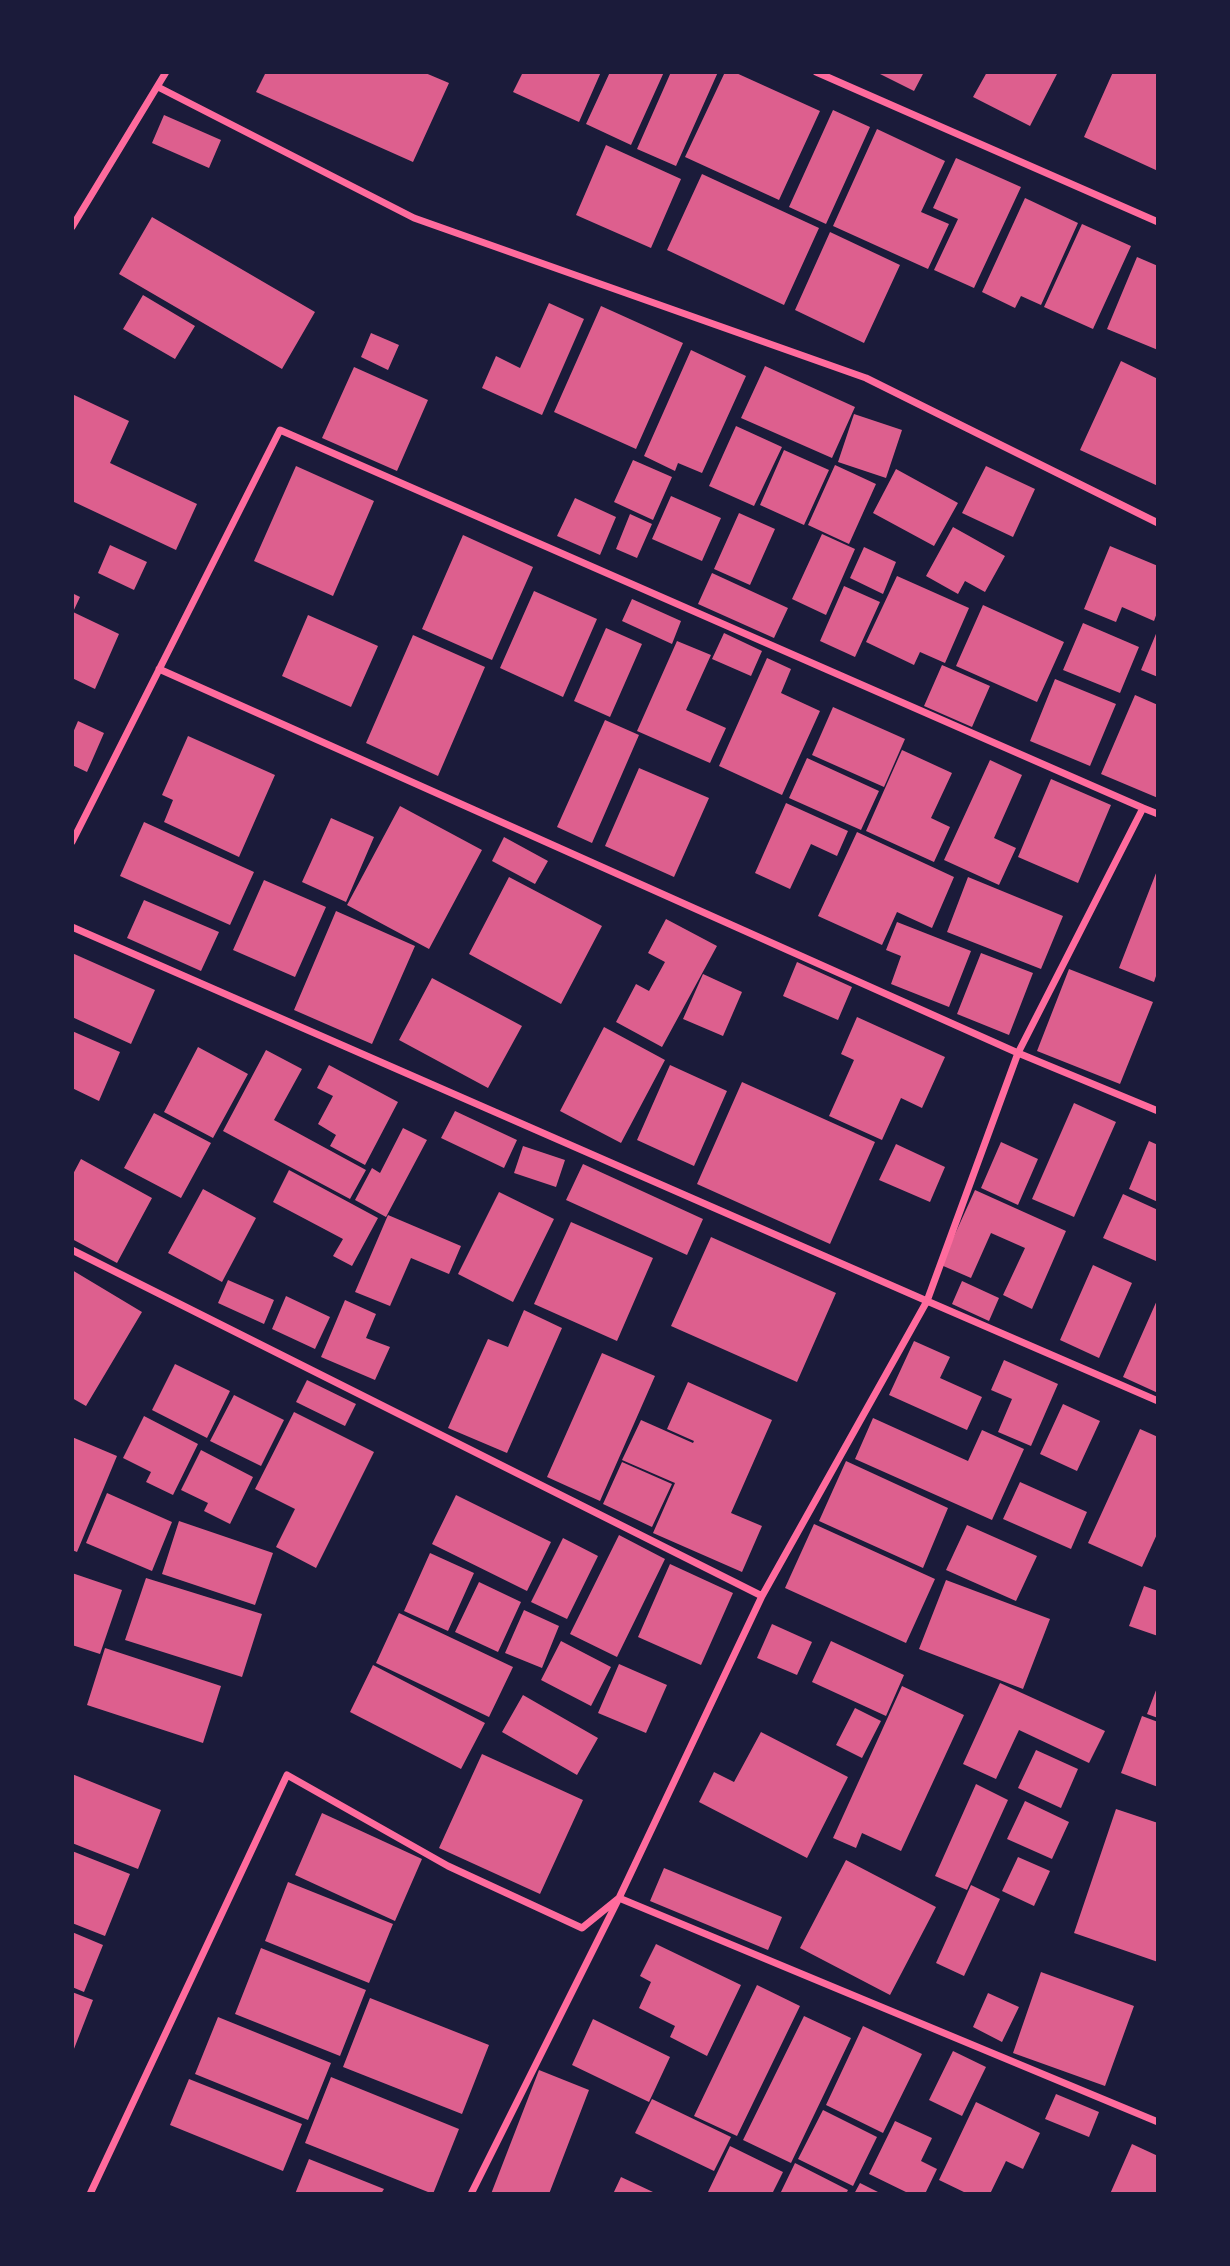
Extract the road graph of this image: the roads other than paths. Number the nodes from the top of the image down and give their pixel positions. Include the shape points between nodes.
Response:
1 (166, 72) edge
2 (816, 72) edge
3 (158, 86) junction
4 (1158, 222) edge
5 (72, 227) edge
6 (1158, 523) edge
7 (159, 669) junction
8 (1143, 808) junction
9 (1158, 814) edge
10 (72, 842) edge
11 (72, 927) edge
12 (1018, 1053) junction
13 (1158, 1111) edge
14 (72, 1250) edge
15 (927, 1301) junction
16 (1158, 1401) edge
17 (762, 1595) junction
18 (619, 1898) junction
19 (1158, 2122) edge
20 (90, 2194) edge
21 (471, 2194) edge

1 - 3 street
2 - 4 street
3 - 5 street
3 - 6 street via 414,218 866,378
7 - 8 street via 280,430
7 - 10 street
7 - 12 street
8 - 9 street
8 - 12 street
11 - 15 street
12 - 13 street
12 - 15 street
14 - 17 street
15 - 16 street
15 - 17 street
17 - 18 street
18 - 19 street
18 - 20 street via 582,1928 448,1866 287,1775
18 - 21 street

